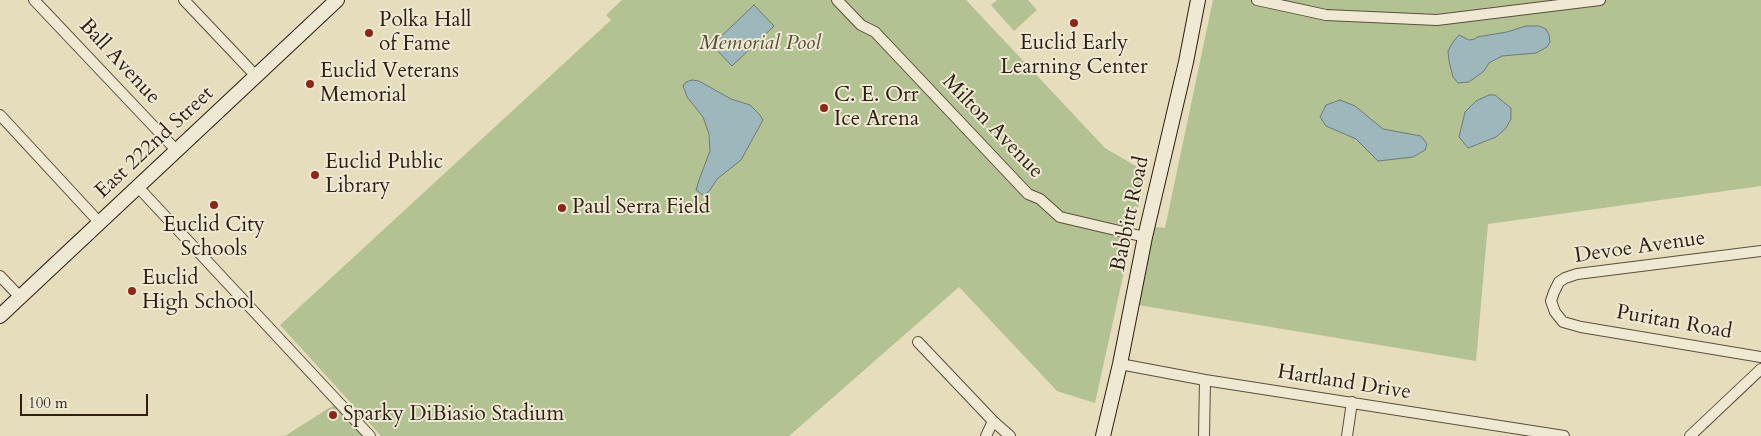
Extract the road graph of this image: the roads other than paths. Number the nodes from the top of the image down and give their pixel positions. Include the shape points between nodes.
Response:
1 (34, 0) edge
2 (184, 0) edge
3 (837, 0) edge
4 (1198, 0) edge
5 (1257, 0) edge
6 (1600, 0) edge
7 (333, 1) edge
8 (256, 76) junction
9 (0, 115) edge
10 (176, 150) junction
11 (137, 186) junction
12 (99, 222) junction
13 (1145, 237) junction
14 (1761, 251) edge
15 (0, 276) edge
16 (20, 297) junction
17 (0, 316) edge
18 (1581, 326) joint
19 (918, 342) dead end
20 (1761, 357) edge
21 (1120, 364) junction
22 (1761, 369) edge
23 (1205, 380) junction
24 (1352, 402) junction
25 (993, 421) junction
26 (370, 436) edge
27 (986, 436) edge
28 (1010, 436) edge
29 (1103, 436) edge
30 (1204, 436) edge
31 (1347, 436) edge
32 (1564, 436) edge
33 (1690, 436) edge

1 - 10 street, Ball Avenue
2 - 8 street
3 - 13 street, Milton Avenue via 861,25 879,36 1028,194 1040,199 1060,217
4 - 13 street, Babbitt Road
5 - 6 street via 1326,14 1437,20
7 - 8 street, East 222nd Street
8 - 10 street, East 222nd Street
9 - 12 street
10 - 11 street, East 222nd Street
11 - 12 street, East 222nd Street
11 - 26 street
12 - 16 street, East 222nd Street
13 - 21 street, Babbitt Road
14 - 18 street, Devoe Avenue via 1565,278 1554,292 1555,312 1563,322
15 - 16 street
16 - 17 street, East 222nd Street
18 - 20 street, Puritan Road
19 - 25 street
21 - 23 street, Hartland Drive
21 - 29 street, Babbitt Road
22 - 33 street
23 - 24 street, Hartland Drive
23 - 30 street
24 - 31 street
24 - 32 street, Hartland Drive
25 - 27 street
25 - 28 street

